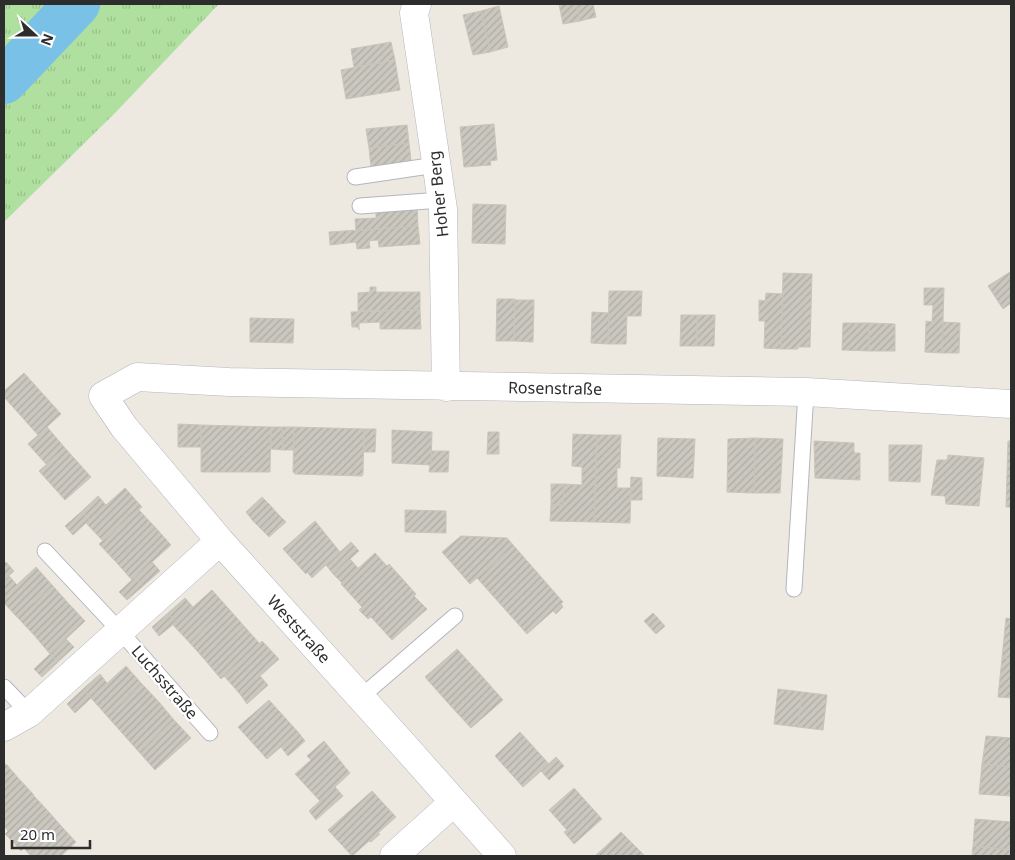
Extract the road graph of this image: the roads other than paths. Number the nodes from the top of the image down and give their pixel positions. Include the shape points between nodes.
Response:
1 (417, 4) edge
2 (436, 165) junction
3 (355, 177) dead end
4 (441, 200) junction
5 (360, 206) dead end
6 (446, 387) junction
7 (806, 392) junction
8 (103, 396) joint
9 (1011, 404) edge
10 (220, 541) junction
11 (45, 551) dead end
12 (794, 589) dead end
13 (455, 616) dead end
14 (120, 631) junction
15 (4, 687) edge
16 (361, 697) junction
17 (29, 713) junction
18 (4, 727) edge
19 (210, 733) dead end
20 (454, 802) junction
21 (394, 856) edge
22 (502, 856) edge

1 - 2 street, Hoher Berg via 414,13
2 - 3 lane
2 - 4 street, Hoher Berg
4 - 5 lane
4 - 6 street, Hoher Berg
6 - 7 street, Rosenstraße
6 - 8 street, Rosenstraße via 137,377
7 - 9 street, Rosenstraße
7 - 12 lane
8 - 10 street, Weststraße via 124,427
10 - 14 street, Luchsstraße
10 - 16 street, Weststraße
11 - 14 lane, Luchsstraße
13 - 16 lane
14 - 17 street, Luchsstraße
14 - 19 lane, Luchsstraße
15 - 17 lane
16 - 20 street, Weststraße
17 - 18 street, Luchsstraße
20 - 21 street
20 - 22 street, Weststraße

